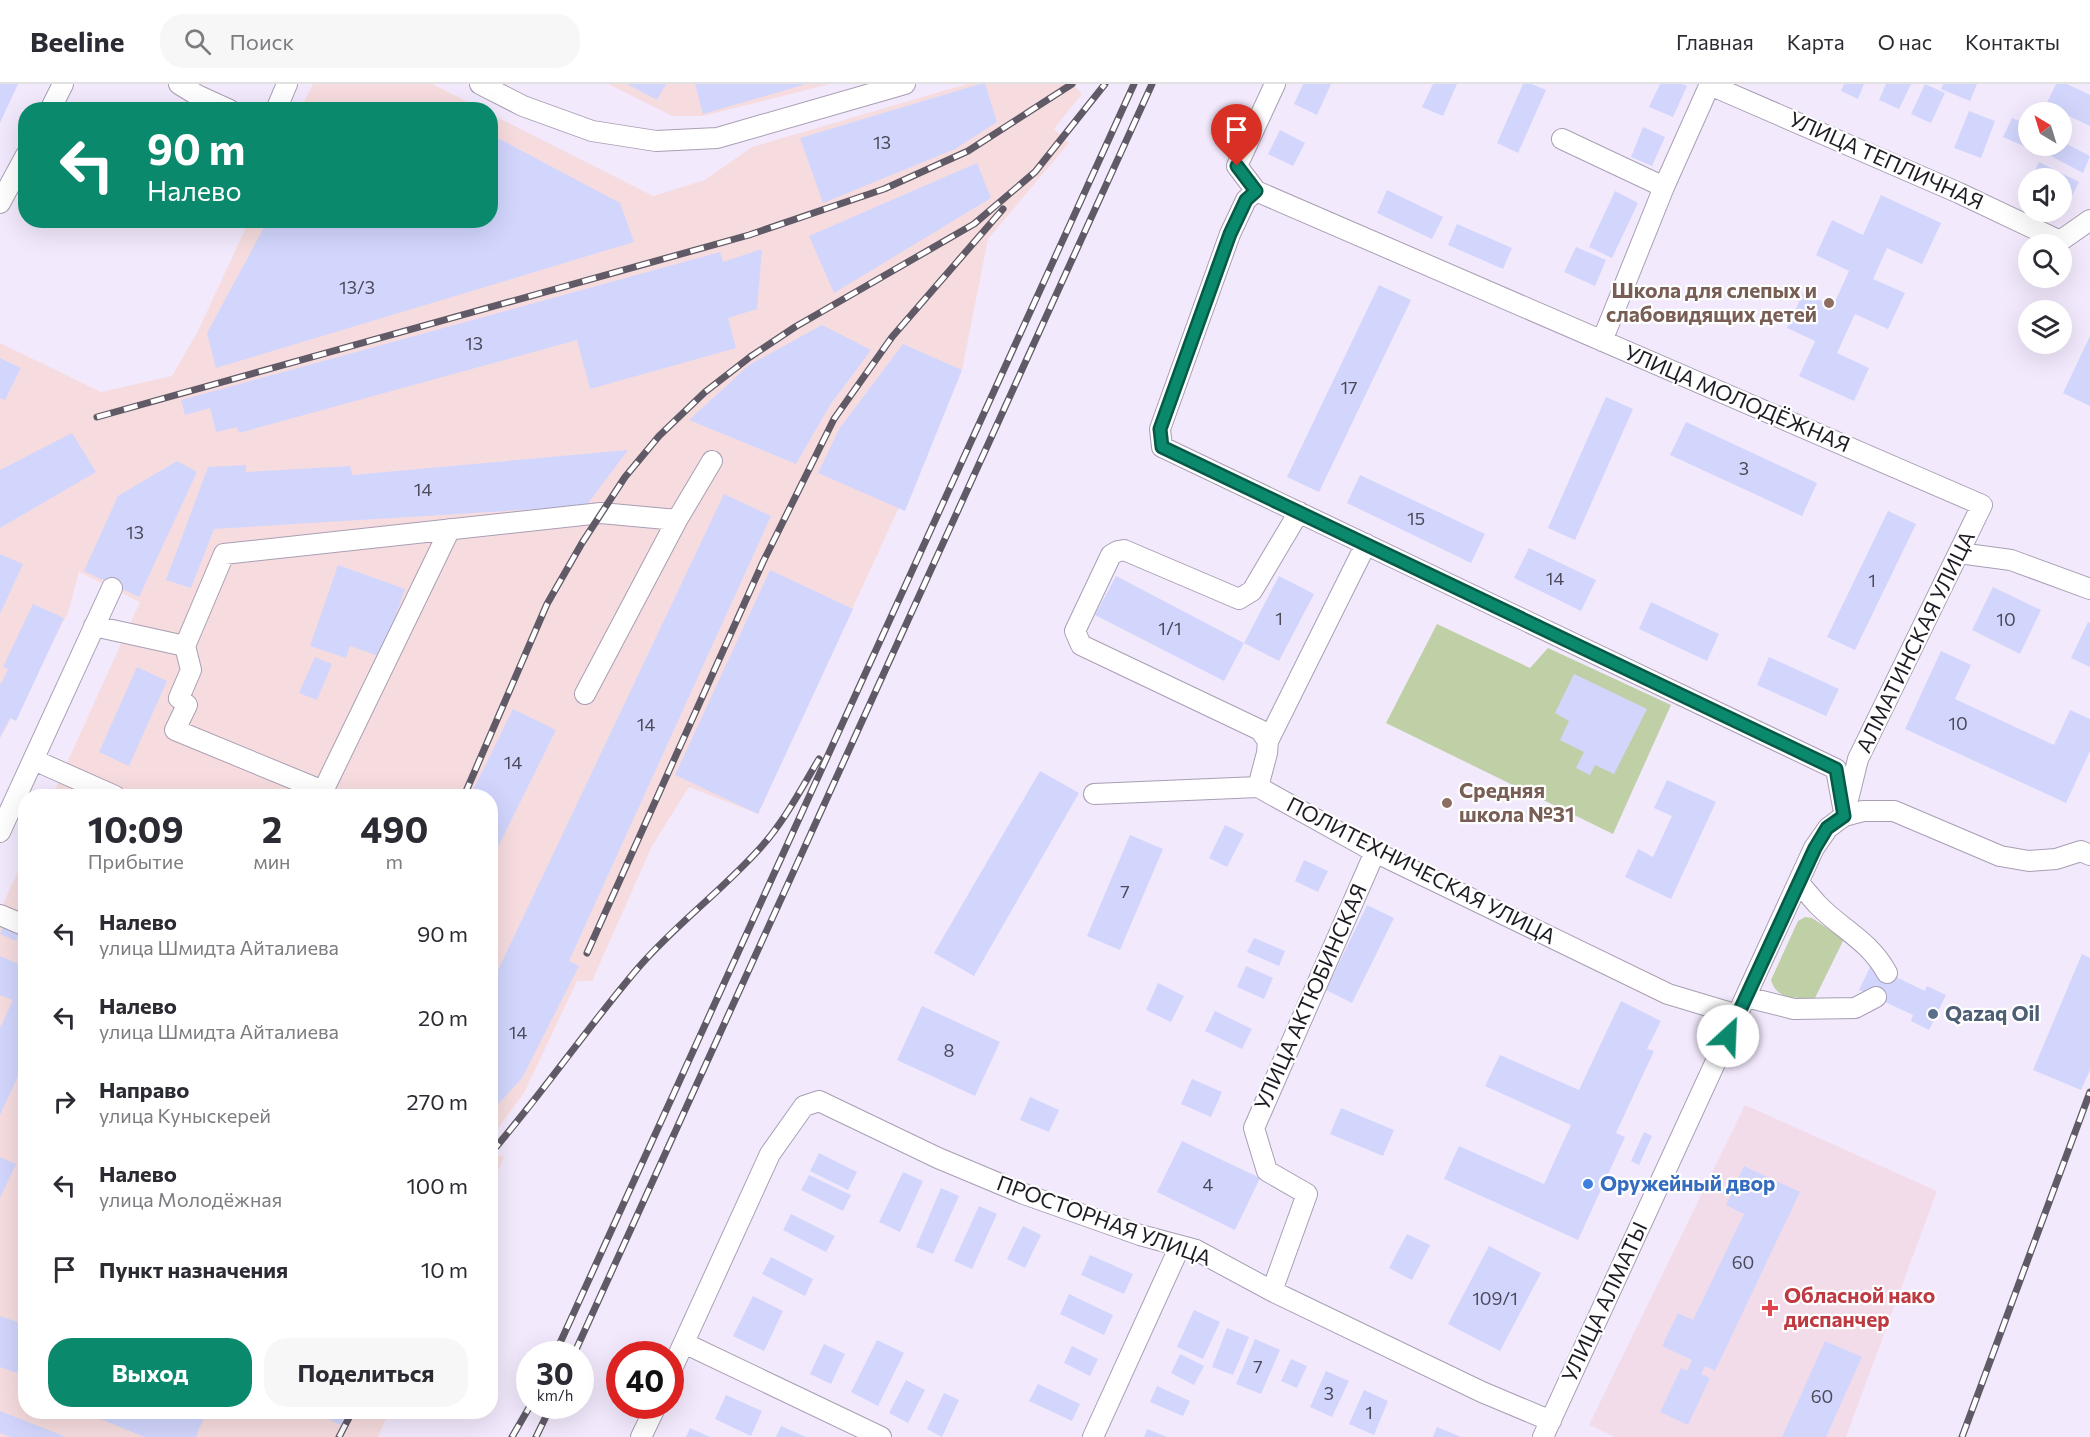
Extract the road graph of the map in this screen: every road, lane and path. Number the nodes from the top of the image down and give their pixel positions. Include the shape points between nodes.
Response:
1 (63, 84) edge
2 (178, 84) edge
3 (287, 84) edge
4 (480, 84) edge
5 (905, 84) edge
6 (1275, 84) edge
7 (1710, 84) edge
8 (54, 102) edge
9 (212, 102) edge
10 (279, 102) edge
11 (1562, 138) dead end
12 (18, 170) edge
13 (1664, 187) junction
14 (1256, 191) junction
15 (0, 203) edge
16 (2090, 220) edge
17 (1602, 341) junction
18 (712, 460) dead end
19 (1982, 505) joint
20 (1299, 512) junction
21 (677, 520) junction
22 (450, 529) junction
23 (1366, 544) junction
24 (1959, 553) junction
25 (112, 588) dead end
26 (2090, 589) edge
27 (94, 626) junction
28 (185, 646) junction
29 (585, 694) dead end
30 (1268, 741) junction
31 (34, 760) junction
32 (1258, 787) junction
33 (20, 789) edge
34 (100, 789) edge
35 (318, 789) edge
36 (324, 789) edge
37 (18, 794) edge
38 (1094, 794) dead end
39 (1844, 816) junction
40 (0, 832) edge
41 (2087, 850) edge
42 (1375, 852) junction
43 (1799, 883) junction
44 (0, 915) edge
45 (18, 923) edge
46 (1887, 973) dead end
47 (1876, 997) dead end
48 (1742, 1006) junction
49 (1180, 1246) junction
50 (1272, 1291) junction
51 (684, 1343) joint
52 (650, 1419) edge
53 (1547, 1429) edge
54 (641, 1437) edge
55 (881, 1437) edge
56 (1093, 1437) edge

1 - 8 street
2 - 9 street
3 - 10 street
4 - 5 street via 523,106 592,131 656,141 717,138
6 - 14 street, УЛИЦА МОЛОДЁЖНАЯ via 1237,166
7 - 13 street
7 - 16 street, УЛИЦА ТЕПЛИЧНАЯ via 2060,241
11 - 13 street
12 - 15 street
13 - 17 street
14 - 17 street, УЛИЦА МОЛОДЁЖНАЯ
14 - 20 street via 1246,200 1230,234 1160,429 1162,447
17 - 19 street, УЛИЦА МОЛОДЁЖНАЯ
18 - 21 street
19 - 24 street, АЛМАТИНСКАЯ УЛИЦА
20 - 23 street
20 - 30 street via 1252,591 1239,599 1124,550 1118,551 1111,555 1075,631 1081,645 1260,730
21 - 22 street via 602,513
21 - 29 street
22 - 28 street via 224,554
22 - 36 street
23 - 30 street
23 - 39 street via 1836,769
24 - 26 street via 2011,560
24 - 39 street, АЛМАТИНСКАЯ УЛИЦА via 1858,759
25 - 27 street
27 - 28 street
27 - 31 street
28 - 35 street via 191,670 179,698 188,705 175,730
30 - 32 street
31 - 33 street
31 - 34 street
32 - 38 street
32 - 42 street, ПОЛИТЕХНИЧЕСКАЯ УЛИЦА
37 - 40 street
39 - 41 street via 1863,811 1894,811 2001,856 2029,861 2056,859
39 - 43 street, УЛИЦА АЛМАТЫ via 1827,828
42 - 48 street, ПОЛИТЕХНИЧЕСКАЯ УЛИЦА via 1668,994
42 - 50 street, УЛИЦА АКТЮБИНСКАЯ via 1254,1128 1267,1171 1307,1194
43 - 46 street via 1818,905 1878,957
43 - 48 street, УЛИЦА АЛМАТЫ
44 - 45 street
47 - 48 street, ПОЛИТЕХНИЧЕСКАЯ УЛИЦА via 1855,1008
48 - 53 street, УЛИЦА АЛМАТЫ
49 - 50 street, ПРОСТОРНАЯ УЛИЦА via 1196,1250
49 - 51 street, ПРОСТОРНАЯ УЛИЦА via 1024,1194 819,1101 804,1106 770,1154
49 - 56 street
50 - 53 street, ПРОСТОРНАЯ УЛИЦА via 1482,1392
51 - 55 street
52 - 54 street

